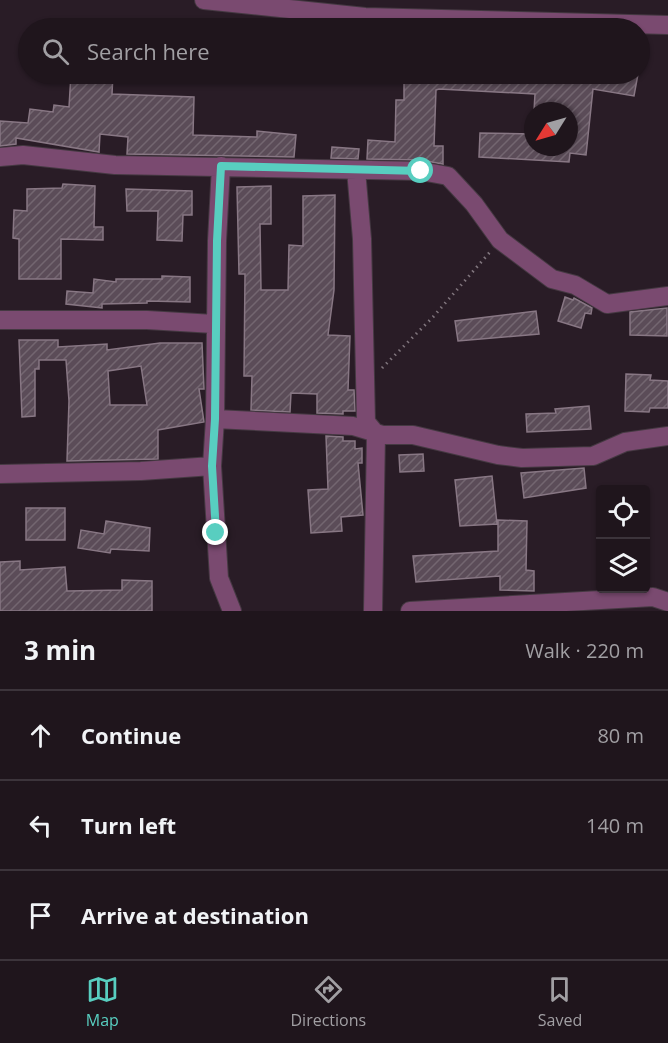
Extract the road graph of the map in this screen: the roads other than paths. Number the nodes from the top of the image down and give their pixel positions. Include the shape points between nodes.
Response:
1 (204, 0) edge
2 (217, 0) edge
3 (403, 18) edge
4 (650, 25) edge
5 (668, 25) edge
6 (0, 157) edge
7 (221, 166) junction
8 (356, 170) junction
9 (668, 297) edge
10 (0, 320) edge
11 (214, 324) junction
12 (215, 419) junction
13 (376, 434) junction
14 (668, 436) edge
15 (212, 466) junction
16 (0, 474) edge
17 (668, 602) edge
18 (232, 611) edge
19 (373, 611) edge
20 (410, 611) edge

1 - 2 street
2 - 3 street
4 - 5 street
6 - 7 street via 23,155 115,165
7 - 8 street
7 - 11 street
8 - 9 street via 421,171 448,176 500,240 538,271 575,285 607,304
8 - 13 street via 362,239 366,422
10 - 11 street
11 - 12 street
12 - 13 street via 353,426
12 - 15 street
13 - 14 street via 413,435 498,455 539,458 593,456 624,442
13 - 19 street
15 - 16 street
15 - 18 street via 219,578
17 - 20 street via 653,597

